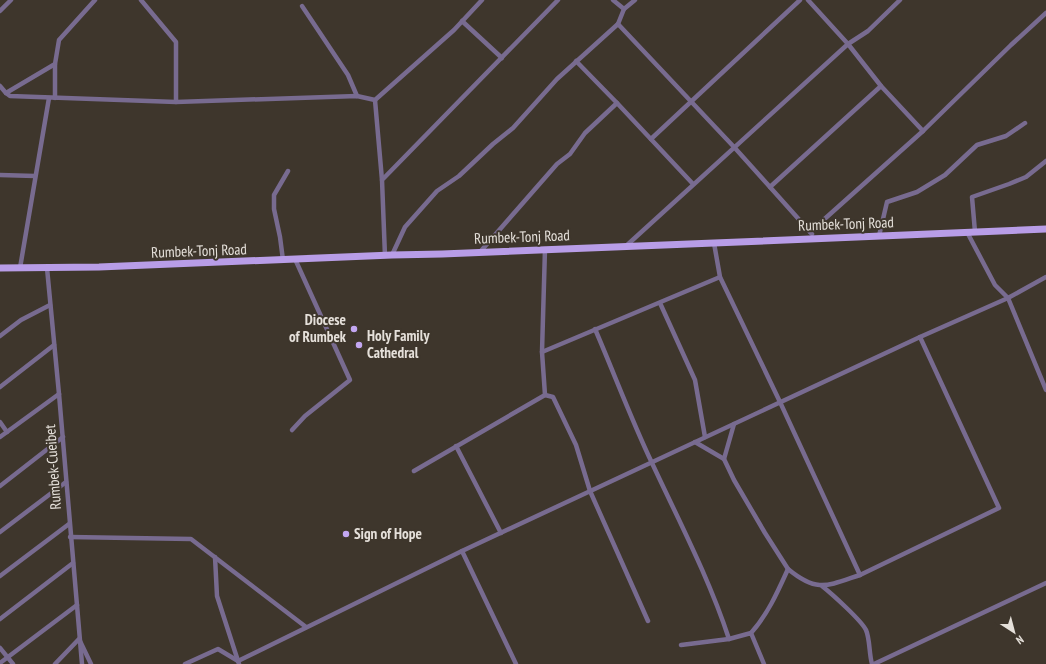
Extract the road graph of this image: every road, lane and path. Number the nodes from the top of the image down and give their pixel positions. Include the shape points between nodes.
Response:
1 (11, 0) edge
2 (95, 0) edge
3 (141, 0) edge
4 (482, 0) edge
5 (558, 0) edge
6 (614, 0) edge
7 (635, 0) edge
8 (800, 0) edge
9 (808, 0) edge
10 (900, 0) edge
11 (302, 6) dead end
12 (624, 10) junction
13 (0, 11) edge
14 (1046, 14) edge
15 (462, 21) junction
16 (618, 24) junction
17 (848, 44) junction
18 (502, 58) junction
19 (576, 61) junction
20 (55, 64) junction
21 (0, 86) edge
22 (881, 86) junction
23 (6, 93) junction
24 (357, 96) junction
25 (49, 98) junction
26 (55, 98) junction
27 (375, 100) junction
28 (691, 101) junction
29 (176, 102) junction
30 (617, 103) junction
31 (1025, 123) dead end
32 (923, 131) junction
33 (651, 139) junction
34 (734, 147) junction
35 (1046, 161) edge
36 (288, 171) dead end
37 (0, 175) edge
38 (35, 176) junction
39 (382, 180) junction
40 (693, 184) junction
41 (770, 187) junction
42 (1046, 229) edge
43 (810, 232) junction
44 (971, 232) junction
45 (879, 236) junction
46 (816, 238) junction
47 (714, 243) junction
48 (626, 246) junction
49 (545, 249) junction
50 (480, 252) junction
51 (389, 255) junction
52 (295, 259) junction
53 (283, 260) junction
54 (0, 268) edge
55 (20, 268) junction
56 (47, 268) junction
57 (720, 277) junction
58 (1046, 277) edge
59 (1008, 298) junction
60 (660, 302) junction
61 (50, 305) junction
62 (595, 328) junction
63 (0, 336) edge
64 (920, 337) junction
65 (54, 345) junction
66 (542, 352) junction
67 (0, 387) edge
68 (1046, 390) edge
69 (59, 394) junction
70 (545, 395) junction
71 (780, 402) junction
72 (0, 422) edge
73 (734, 424) junction
74 (292, 430) dead end
75 (7, 432) junction
76 (0, 437) edge
77 (63, 437) junction
78 (705, 437) junction
79 (695, 442) junction
80 (456, 446) junction
81 (724, 459) junction
82 (652, 462) junction
83 (414, 471) dead end
84 (66, 482) junction
85 (0, 486) edge
86 (590, 491) junction
87 (69, 524) junction
88 (0, 532) edge
89 (501, 533) junction
90 (70, 537) junction
91 (462, 551) junction
92 (215, 557) junction
93 (73, 563) junction
94 (788, 569) junction
95 (860, 575) junction
96 (0, 576) edge
97 (1046, 583) edge
98 (822, 586) junction
99 (76, 605) junction
100 (0, 619) edge
101 (648, 621) dead end
102 (306, 627) junction
103 (751, 632) junction
104 (80, 639) junction
105 (729, 639) junction
106 (681, 645) dead end
107 (0, 648) edge
108 (8, 657) junction
109 (238, 662) edge
110 (0, 663) edge
111 (13, 664) edge
112 (55, 664) edge
113 (82, 664) edge
114 (91, 664) edge
115 (185, 664) edge
116 (516, 664) edge
117 (764, 664) edge
118 (873, 664) edge

1 - 13 street
2 - 20 street via 59,40
3 - 29 street via 176,42
4 - 15 street
5 - 18 street
6 - 12 street
7 - 12 street
8 - 28 street
9 - 17 street
10 - 17 street via 868,30
11 - 24 street via 348,75
12 - 16 street
14 - 32 street
15 - 18 street
15 - 27 street
16 - 19 street
16 - 28 street
17 - 22 street
17 - 34 street
18 - 39 street
19 - 30 street
19 - 51 street via 513,128 437,192 405,227
20 - 23 street
20 - 26 street
21 - 23 street
22 - 32 street
22 - 41 street
23 - 25 street via 10,96
24 - 27 street
24 - 29 street
25 - 26 street
25 - 38 street
26 - 29 street
27 - 39 street
28 - 33 street
28 - 34 street
30 - 33 street
30 - 50 street via 585,133 570,154 557,164
31 - 45 street via 1006,136 977,145 945,175 917,192 887,202
32 - 43 street
33 - 40 street
34 - 40 street
34 - 41 street
35 - 44 street via 1026,177 972,196
36 - 53 street via 274,195
37 - 38 street
38 - 55 street
39 - 51 street
40 - 48 street
41 - 43 street
42 - 44 main road, Rumbek-Tonj Road
43 - 46 street
44 - 45 main road, Rumbek-Tonj Road
44 - 59 street via 995,285
45 - 46 main road, Rumbek-Tonj Road
46 - 47 main road, Rumbek-Tonj Road
47 - 48 main road, Rumbek-Tonj Road
47 - 57 street
48 - 49 main road, Rumbek-Tonj Road
49 - 50 main road, Rumbek-Tonj Road
49 - 66 street
50 - 51 main road, Rumbek-Tonj Road
51 - 52 main road, Rumbek-Tonj Road
52 - 53 main road, Rumbek-Tonj Road
52 - 74 street via 350,380 305,416
53 - 56 main road, Rumbek-Tonj Road
54 - 55 main road, Rumbek-Tonj Road
55 - 56 main road, Rumbek-Tonj Road
56 - 61 street, Rumbek-Cueibet
57 - 60 street
57 - 71 street
58 - 59 street
59 - 64 street
59 - 68 street
60 - 62 street
60 - 78 street via 695,380
61 - 63 street via 21,320
61 - 65 street, Rumbek-Cueibet
62 - 66 street
62 - 82 street
64 - 71 street
64 - 95 street via 999,508
65 - 67 street
65 - 69 street, Rumbek-Cueibet
66 - 70 street
69 - 75 street
69 - 77 street, Rumbek-Cueibet
70 - 80 street
70 - 86 street via 553,398 576,445
71 - 73 street
71 - 95 street
72 - 75 street
73 - 78 street
73 - 81 street
75 - 76 street
77 - 84 street, Rumbek-Cueibet
77 - 85 street
78 - 79 street
79 - 81 street
79 - 82 street
80 - 83 street
80 - 89 street
81 - 94 street
82 - 86 street
82 - 105 street via 718,607
84 - 87 street, Rumbek-Cueibet
84 - 88 street
86 - 89 street
86 - 101 street
87 - 90 street, Rumbek-Cueibet
87 - 96 street
89 - 91 street
90 - 92 street via 191,539
90 - 93 street, Rumbek-Cueibet
91 - 102 street
91 - 116 street
92 - 102 street
92 - 109 street via 217,596
93 - 99 street, Rumbek-Cueibet
93 - 100 street
94 - 98 street via 802,580
94 - 103 street via 776,594
95 - 98 street
97 - 118 street
98 - 118 street via 865,629
99 - 104 street, Rumbek-Cueibet
99 - 108 street
102 - 109 street
103 - 105 street
103 - 117 street
104 - 112 street
104 - 113 street, Rumbek-Cueibet
104 - 114 street
105 - 106 street
107 - 108 street
108 - 110 street
108 - 111 street
109 - 115 street via 218,649

